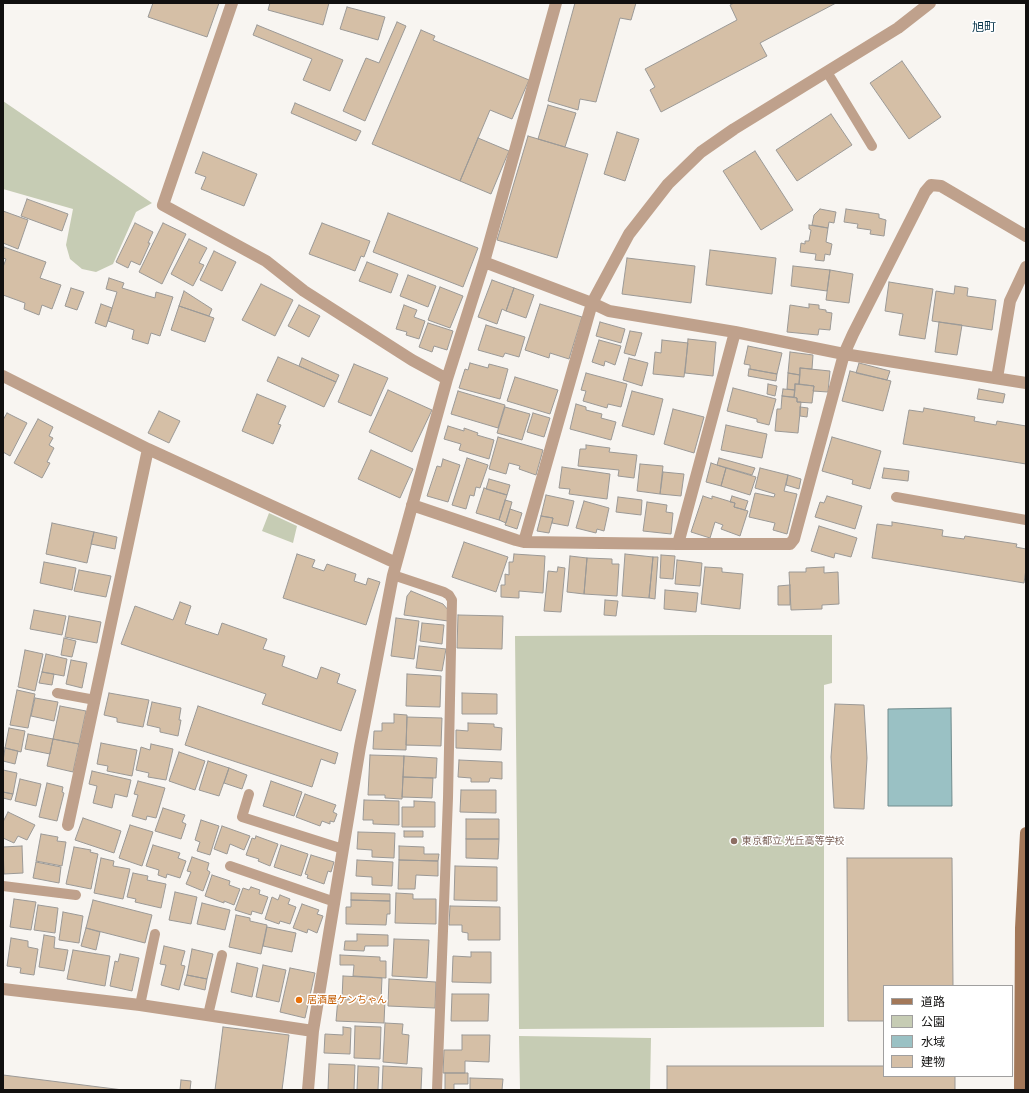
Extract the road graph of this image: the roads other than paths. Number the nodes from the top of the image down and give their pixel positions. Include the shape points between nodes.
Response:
1 (232, 3) edge
2 (556, 3) edge
3 (930, 3) edge
4 (827, 72) junction
5 (872, 146) dead end
6 (1026, 236) edge
7 (484, 262) junction
8 (1026, 268) edge
9 (592, 303) junction
10 (735, 332) junction
11 (844, 354) junction
12 (3, 376) edge
13 (997, 378) junction
14 (447, 379) junction
15 (1026, 383) edge
16 (148, 449) junction
17 (896, 497) dead end
18 (412, 505) junction
19 (1026, 520) edge
20 (524, 542) junction
21 (678, 544) junction
22 (396, 563) junction
23 (394, 575) junction
24 (57, 693) dead end
25 (95, 700) junction
26 (249, 794) dead end
27 (68, 825) dead end
28 (1026, 833) edge
29 (343, 849) junction
30 (230, 866) dead end
31 (3, 886) edge
32 (76, 895) dead end
33 (335, 902) junction
34 (156, 934) dead end
35 (222, 955) dead end
36 (3, 989) edge
37 (140, 1005) junction
38 (208, 1015) junction
39 (313, 1031) junction
40 (308, 1090) edge
41 (437, 1090) edge
42 (1020, 1090) edge

1 - 14 street via 163,204 266,261 304,291 412,360
2 - 7 street
3 - 4 street via 898,28
4 - 5 lane
4 - 9 street via 701,152 668,184 629,234
6 - 11 street via 941,186 931,185 925,192
7 - 9 street
7 - 14 street
8 - 13 street via 1010,301
9 - 10 street via 609,311
9 - 20 street
10 - 11 street
10 - 21 street
11 - 13 street
11 - 21 street via 794,539 790,544
12 - 16 street
13 - 15 street
14 - 18 street
16 - 22 street
16 - 25 street
17 - 19 lane
18 - 20 street
18 - 22 street
20 - 21 street
22 - 23 street
23 - 29 street
23 - 41 lane via 444,592 452,600 448,798
24 - 25 lane
25 - 27 street
26 - 29 lane via 242,817
28 - 42 street via 1021,928
29 - 33 street
30 - 33 lane
31 - 32 lane
33 - 39 street
34 - 37 lane
35 - 38 lane
36 - 37 street
37 - 38 street
38 - 39 street
39 - 40 street

